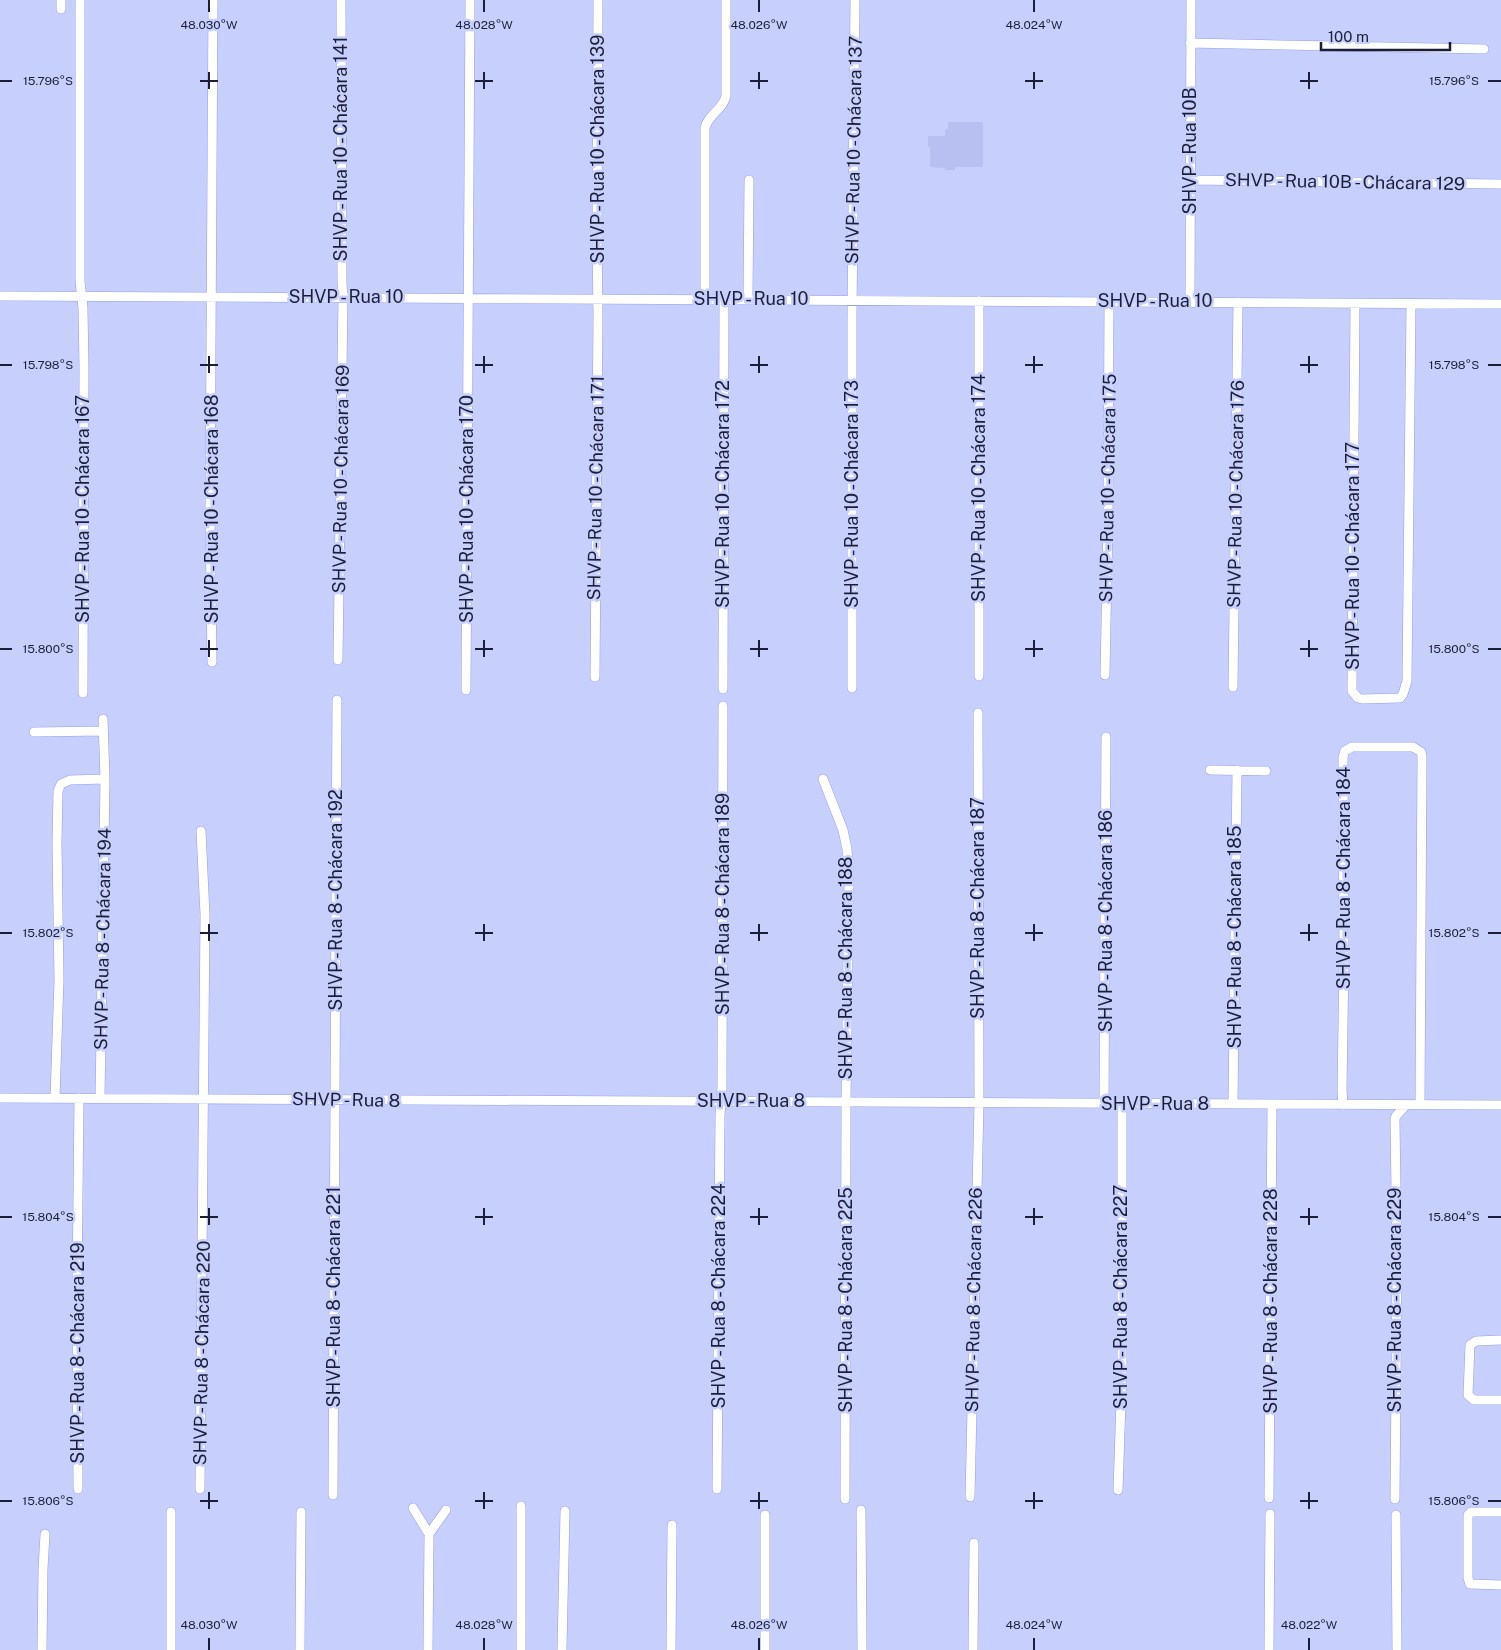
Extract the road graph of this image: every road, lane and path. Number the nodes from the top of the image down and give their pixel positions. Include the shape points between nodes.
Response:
1 (80, 0) edge
2 (214, 0) edge
3 (341, 0) edge
4 (470, 0) edge
5 (598, 0) edge
6 (726, 0) edge
7 (855, 0) edge
8 (1191, 0) edge
9 (1190, 43) junction
10 (1484, 49) dead end
11 (750, 180) dead end
12 (1190, 180) junction
13 (1501, 184) edge
14 (0, 296) edge
15 (81, 296) junction
16 (211, 296) junction
17 (343, 297) junction
18 (468, 298) junction
19 (598, 298) junction
20 (705, 299) junction
21 (724, 300) junction
22 (748, 300) junction
23 (853, 300) junction
24 (980, 301) junction
25 (1109, 301) junction
26 (1190, 302) junction
27 (1238, 302) junction
28 (1355, 304) junction
29 (1411, 304) junction
30 (1501, 304) edge
31 (338, 660) dead end
32 (212, 662) dead end
33 (1105, 675) dead end
34 (979, 676) dead end
35 (595, 678) dead end
36 (1233, 687) dead end
37 (852, 688) dead end
38 (722, 689) dead end
39 (466, 690) dead end
40 (83, 693) dead end
41 (337, 700) dead end
42 (723, 706) dead end
43 (978, 713) dead end
44 (103, 719) dead end
45 (103, 731) junction
46 (34, 732) dead end
47 (1106, 737) dead end
48 (1210, 770) dead end
49 (1237, 770) junction
50 (1266, 771) dead end
51 (105, 779) junction
52 (823, 779) dead end
53 (201, 831) dead end
54 (0, 1098) edge
55 (55, 1098) junction
56 (79, 1098) junction
57 (100, 1098) junction
58 (204, 1098) junction
59 (336, 1100) junction
60 (846, 1101) junction
61 (721, 1102) junction
62 (979, 1103) junction
63 (1122, 1104) junction
64 (1233, 1104) junction
65 (1420, 1104) junction
66 (1104, 1105) junction
67 (1272, 1105) junction
68 (1343, 1105) junction
69 (1406, 1105) junction
70 (1501, 1105) edge
71 (1501, 1340) edge
72 (1501, 1400) edge
73 (78, 1488) dead end
74 (200, 1488) dead end
75 (717, 1489) dead end
76 (1118, 1490) dead end
77 (333, 1495) dead end
78 (970, 1497) dead end
79 (1270, 1498) dead end
80 (846, 1499) dead end
81 (1395, 1499) dead end
82 (521, 1506) dead end
83 (413, 1508) dead end
84 (446, 1510) dead end
85 (861, 1510) dead end
86 (565, 1511) dead end
87 (171, 1512) dead end
88 (301, 1512) dead end
89 (1501, 1512) edge
90 (1270, 1514) dead end
91 (765, 1515) dead end
92 (1396, 1515) dead end
93 (672, 1525) dead end
94 (45, 1534) dead end
95 (429, 1534) junction
96 (974, 1542) dead end
97 (1501, 1585) edge
98 (42, 1650) edge
99 (171, 1650) edge
100 (300, 1650) edge
101 (428, 1650) edge
102 (521, 1650) edge
103 (562, 1650) edge
104 (671, 1650) edge
105 (765, 1650) edge
106 (862, 1650) edge
107 (973, 1650) edge
108 (1269, 1650) edge
109 (1397, 1650) edge

1 - 15 street, SHVP - Rua 10 - Chácara 167
2 - 16 street, SHVP - Rua 10 - Chácara 168
3 - 17 street, SHVP - Rua 10 - Chácara 141
4 - 18 street, SHVP - Rua 10 - Chácara 170
5 - 19 street, SHVP - Rua 10 - Chácara 139
6 - 20 street via 726,96 705,128
7 - 23 street, SHVP - Rua 10 - Chácara 137
8 - 9 street, SHVP - Rua 10B
9 - 10 street
9 - 12 street, SHVP - Rua 10B
11 - 22 street
12 - 13 street, SHVP - Rua 10B - Chácara 129
12 - 26 street, SHVP - Rua 10B
14 - 15 street, SHVP - Rua 10
15 - 16 street, SHVP - Rua 10
15 - 40 street, SHVP - Rua 10 - Chácara 167 via 84,368
16 - 17 street, SHVP - Rua 10
16 - 32 street, SHVP - Rua 10 - Chácara 168
17 - 18 street, SHVP - Rua 10
17 - 31 street, SHVP - Rua 10 - Chácara 169
18 - 19 street, SHVP - Rua 10
18 - 39 street, SHVP - Rua 10 - Chácara 170
19 - 20 street, SHVP - Rua 10
19 - 35 street, SHVP - Rua 10 - Chácara 171
20 - 21 street, SHVP - Rua 10
21 - 22 street, SHVP - Rua 10
21 - 38 street, SHVP - Rua 10 - Chácara 172
22 - 23 street, SHVP - Rua 10
23 - 24 street, SHVP - Rua 10
23 - 37 street, SHVP - Rua 10 - Chácara 173
24 - 25 street, SHVP - Rua 10
24 - 34 street, SHVP - Rua 10 - Chácara 174
25 - 26 street, SHVP - Rua 10
25 - 33 street, SHVP - Rua 10 - Chácara 175
26 - 27 street, SHVP - Rua 10
27 - 28 street, SHVP - Rua 10
27 - 36 street, SHVP - Rua 10 - Chácara 176
28 - 29 street, SHVP - Rua 10
28 - 29 street, SHVP - Rua 10 - Chácara 177 via 1352,691 1362,699 1400,698 1407,681
29 - 30 street, SHVP - Rua 10
41 - 59 street, SHVP - Rua 8 - Chácara 192
42 - 61 street, SHVP - Rua 8 - Chácara 189
43 - 62 street, SHVP - Rua 8 - Chácara 187
44 - 45 street, SHVP - Rua 8 - Chácara 194
45 - 46 street
45 - 51 street, SHVP - Rua 8 - Chácara 194
47 - 66 street, SHVP - Rua 8 - Chácara 186
48 - 49 street
49 - 50 street
49 - 64 street, SHVP - Rua 8 - Chácara 185
51 - 55 street via 70,780 61,784 58,792 59,980
51 - 57 street, SHVP - Rua 8 - Chácara 194
52 - 60 street, SHVP - Rua 8 - Chácara 188 via 843,830 849,874
53 - 58 street, SHVP - Rua 8 - Chácara 220 via 205,915
54 - 55 street, SHVP - Rua 8
55 - 56 street, SHVP - Rua 8
56 - 57 street, SHVP - Rua 8
56 - 73 street, SHVP - Rua 8 - Chácara 219
57 - 58 street, SHVP - Rua 8
58 - 59 street, SHVP - Rua 8
58 - 74 street, SHVP - Rua 8 - Chácara 220
59 - 61 street, SHVP - Rua 8
59 - 77 street, SHVP - Rua 8 - Chácara 221
60 - 61 street, SHVP - Rua 8
60 - 62 street, SHVP - Rua 8
60 - 80 street, SHVP - Rua 8 - Chácara 225
61 - 75 street, SHVP - Rua 8 - Chácara 224
62 - 66 street, SHVP - Rua 8
62 - 78 street, SHVP - Rua 8 - Chácara 226
63 - 64 street, SHVP - Rua 8
63 - 66 street, SHVP - Rua 8
63 - 76 street, SHVP - Rua 8 - Chácara 227 via 1122,1372
64 - 67 street, SHVP - Rua 8
65 - 68 street, SHVP - Rua 8 - Chácara 184 via 1422,756 1413,748 1352,747 1345,751 1343,757
65 - 69 street, SHVP - Rua 8
65 - 70 street, SHVP - Rua 8
67 - 68 street, SHVP - Rua 8
67 - 79 street, SHVP - Rua 8 - Chácara 228
68 - 69 street, SHVP - Rua 8
69 - 81 street, SHVP - Rua 8 - Chácara 229 via 1395,1119
71 - 72 street via 1476,1341 1470,1345 1468,1387 1468,1395 1474,1400
82 - 102 street
83 - 95 street
84 - 95 street
85 - 106 street
86 - 103 street
87 - 99 street
88 - 100 street
89 - 97 street via 1471,1512 1468,1515 1470,1584
90 - 108 street
91 - 105 street
92 - 109 street
93 - 104 street
94 - 98 street
95 - 101 street
96 - 107 street

